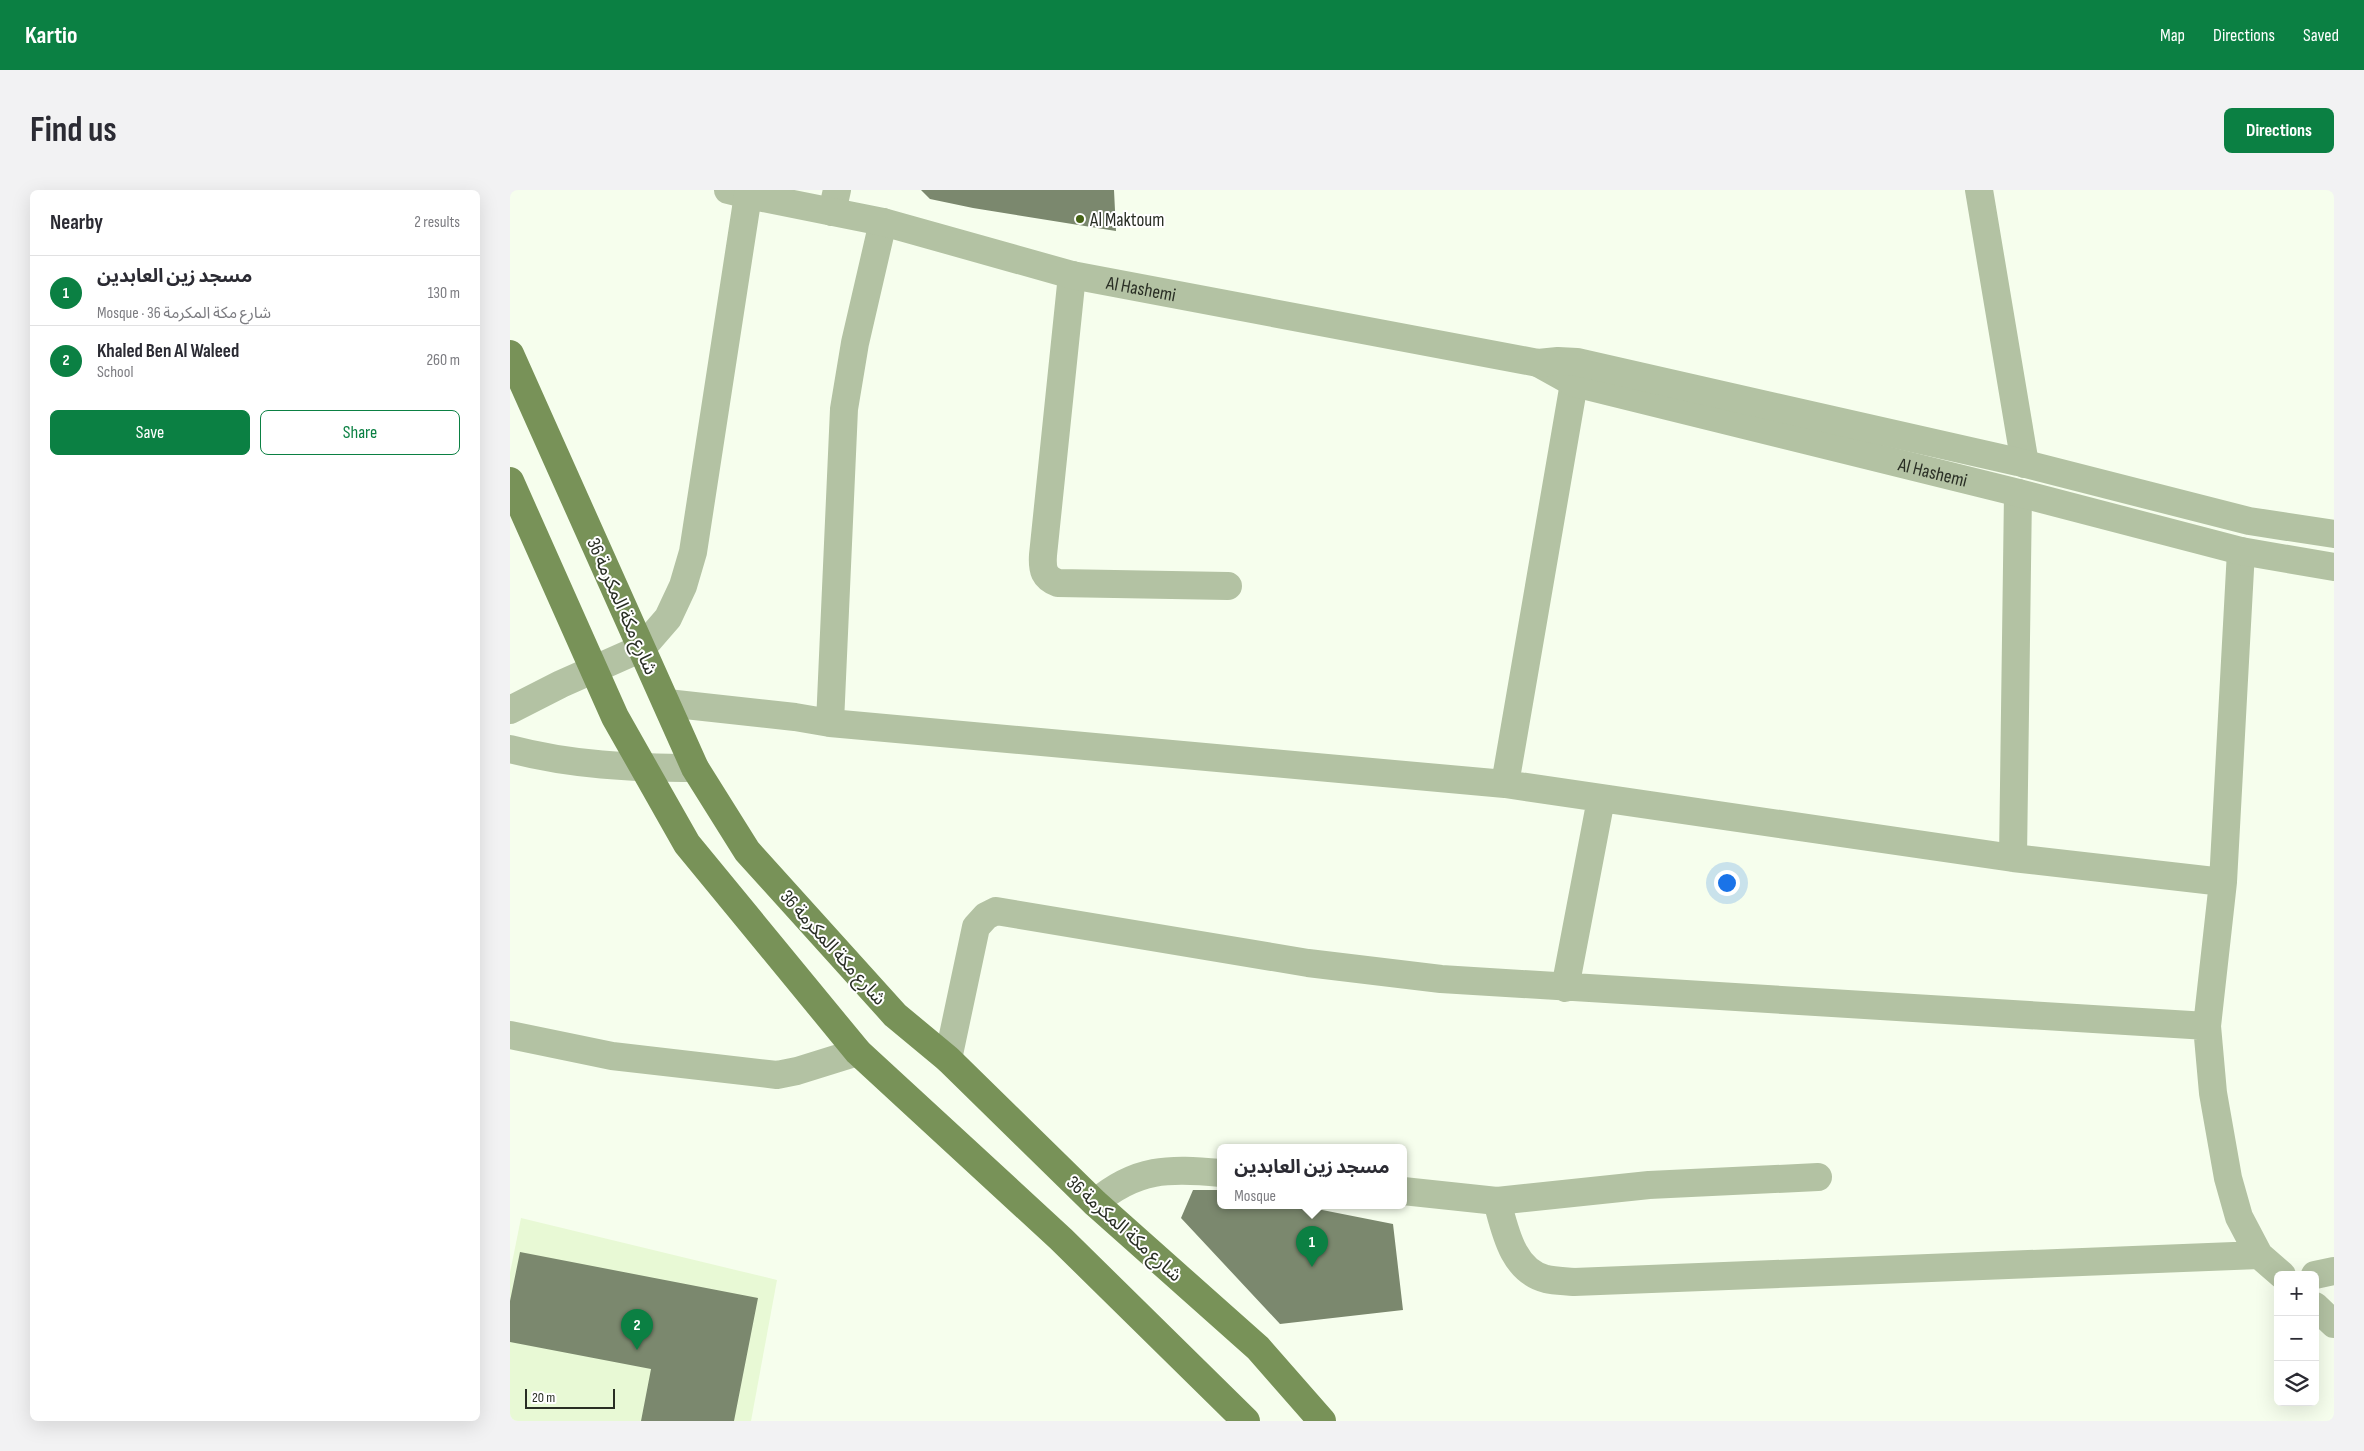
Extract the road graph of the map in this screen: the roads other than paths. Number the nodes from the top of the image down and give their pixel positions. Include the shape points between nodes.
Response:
1 (1979, 190) edge
2 (738, 192) edge
3 (834, 201) edge
4 (883, 222) junction
5 (1072, 275) junction
6 (510, 354) edge
7 (1538, 363) junction
8 (1574, 383) junction
9 (2026, 464) junction
10 (510, 480) edge
11 (2018, 493) junction
12 (2334, 534) edge
13 (2241, 551) junction
14 (2334, 566) edge
15 (1228, 586) dead end
16 (642, 648) junction
17 (593, 671) junction
18 (667, 703) junction
19 (510, 710) edge
20 (830, 723) junction
21 (510, 749) edge
22 (643, 768) junction
23 (695, 768) junction
24 (1505, 784) junction
25 (1601, 799) junction
26 (2014, 858) junction
27 (2223, 882) junction
28 (1565, 988) junction
29 (2207, 1026) junction
30 (510, 1035) edge
31 (858, 1052) junction
32 (948, 1059) junction
33 (1217, 1173) edge
34 (1818, 1177) dead end
35 (1407, 1191) edge
36 (1497, 1201) junction
37 (1095, 1203) junction
38 (2259, 1255) junction
39 (2277, 1271) edge
40 (2334, 1271) edge
41 (2319, 1274) edge
42 (2319, 1310) edge
43 (2334, 1324) edge
44 (1246, 1421) edge
45 (1322, 1421) edge

1 - 9 street
2 - 3 street, Al Hashemi
2 - 16 street via 693,552 683,586 668,618
3 - 4 street, Al Hashemi
4 - 5 street, Al Hashemi
4 - 20 street via 855,343 844,409
5 - 7 street, Al Hashemi
5 - 15 street via 1043,555 1044,573 1048,580 1058,583
6 - 16 main road, شارع مكة المكرمة 36
7 - 8 street, Al Hashemi
7 - 9 street, Al Hashemi via 1577,362
8 - 11 street, Al Hashemi
8 - 24 street
9 - 12 street, Al Hashemi via 2249,521
10 - 17 main road
11 - 13 street, Al Hashemi
11 - 26 street
13 - 14 street, Al Hashemi
13 - 27 street
16 - 17 street
16 - 18 main road, شارع مكة المكرمة 36
17 - 19 street
17 - 22 main road
18 - 20 street
18 - 23 main road, شارع مكة المكرمة 36
20 - 24 street
21 - 22 street via 584,764
22 - 23 street
22 - 31 main road via 687,844
23 - 32 main road, شارع مكة المكرمة 36 via 747,850 895,1015
24 - 25 street
25 - 26 street
25 - 28 street
26 - 27 street
27 - 29 street
28 - 29 street
28 - 32 street via 1441,979 1308,963 996,911 976,927
29 - 38 street via 2228,1178 2239,1217
30 - 31 street via 612,1056 776,1075 797,1072
31 - 44 main road via 1061,1239
32 - 37 main road, شارع مكة المكرمة 36
33 - 37 street via 1159,1171 1113,1187
34 - 36 street via 1649,1185
35 - 36 street
36 - 38 street via 1507,1238 1523,1267 1545,1278 1574,1282
37 - 45 main road, شارع مكة المكرمة 36 via 1258,1348
38 - 39 street
40 - 41 street
42 - 43 street

